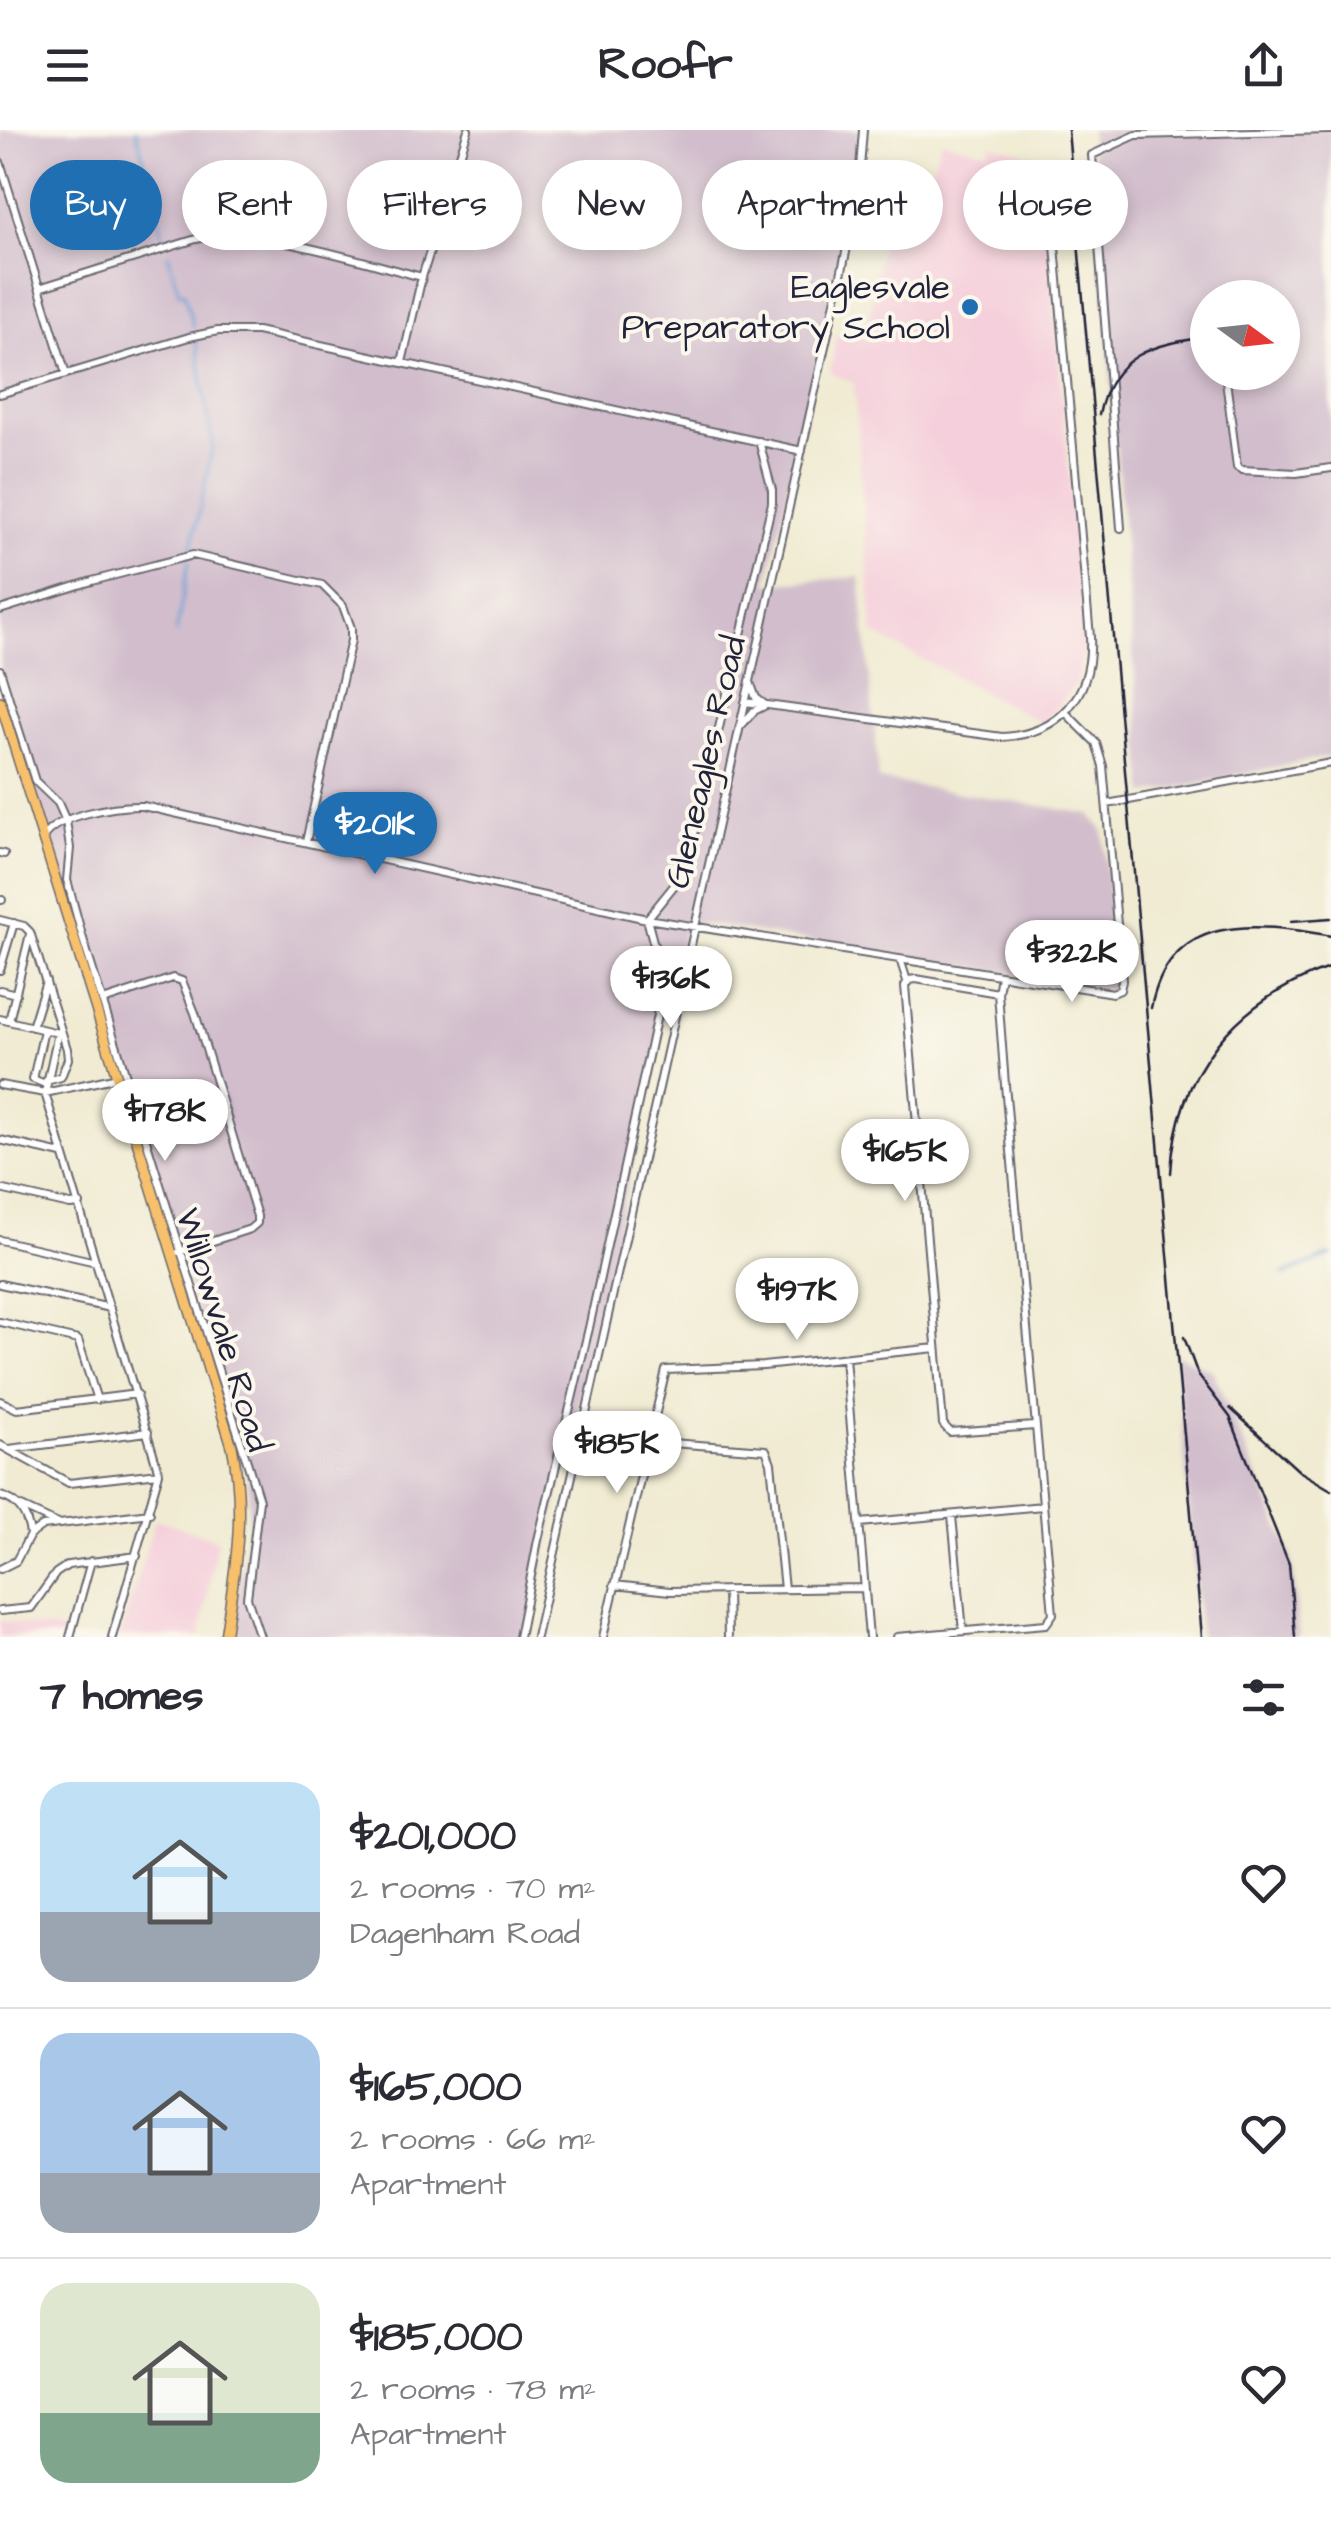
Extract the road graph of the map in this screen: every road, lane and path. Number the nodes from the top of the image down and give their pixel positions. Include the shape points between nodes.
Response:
1 (468, 130) edge
2 (863, 130) edge
3 (1331, 130) edge
4 (0, 162) edge
5 (1055, 250) edge
6 (422, 277) junction
7 (40, 288) junction
8 (402, 362) junction
9 (66, 374) junction
10 (1227, 390) edge
11 (0, 394) edge
12 (759, 441) junction
13 (802, 451) junction
14 (1331, 468) edge
15 (1121, 528) dead end
16 (0, 610) edge
17 (0, 670) edge
18 (750, 678) junction
19 (0, 701) edge
20 (745, 702) junction
21 (765, 705) junction
22 (1065, 712) junction
23 (739, 728) junction
24 (1331, 764) edge
25 (1107, 804) junction
26 (38, 820) junction
27 (66, 821) junction
28 (54, 825) junction
29 (43, 838) junction
30 (306, 842) junction
31 (646, 919) junction
32 (0, 920) edge
33 (14, 922) junction
34 (695, 928) junction
35 (30, 932) junction
36 (900, 960) junction
37 (0, 970) edge
38 (21, 972) junction
39 (1001, 976) junction
40 (45, 979) junction
41 (907, 982) junction
42 (0, 990) edge
43 (998, 993) junction
44 (16, 994) junction
45 (104, 1001) junction
46 (0, 1019) edge
47 (10, 1022) junction
48 (32, 1027) junction
49 (44, 1030) junction
50 (60, 1034) junction
51 (118, 1077) junction
52 (0, 1084) edge
53 (46, 1086) junction
54 (0, 1140) edge
55 (63, 1154) junction
56 (0, 1189) edge
57 (80, 1204) junction
58 (0, 1240) edge
59 (177, 1253) junction
60 (97, 1262) junction
61 (0, 1284) edge
62 (111, 1308) junction
63 (0, 1322) edge
64 (936, 1348) junction
65 (845, 1358) junction
66 (137, 1394) junction
67 (97, 1400) junction
68 (0, 1402) edge
69 (1036, 1426) junction
70 (148, 1432) junction
71 (649, 1445) junction
72 (4, 1447) edge
73 (159, 1473) junction
74 (0, 1496) edge
75 (16, 1504) junction
76 (1043, 1506) junction
77 (150, 1513) junction
78 (952, 1516) junction
79 (860, 1523) junction
80 (61, 1524) junction
81 (30, 1535) junction
82 (137, 1556) junction
83 (92, 1562) junction
84 (0, 1570) edge
85 (614, 1584) junction
86 (864, 1588) junction
87 (784, 1589) junction
88 (727, 1590) junction
89 (0, 1611) edge
90 (963, 1632) junction
91 (70, 1637) edge
92 (112, 1637) edge
93 (224, 1637) edge
94 (260, 1637) edge
95 (519, 1637) edge
96 (536, 1637) edge
97 (604, 1637) edge
98 (728, 1637) edge
99 (869, 1637) edge
100 (897, 1637) edge

1 - 6 street
2 - 13 street, Gleneagles Road via 854,218
3 - 15 street via 1136,135 1092,155
4 - 7 street
5 - 22 street via 1091,642 1084,682
6 - 7 street via 278,243 210,236
6 - 8 street
7 - 9 street
8 - 9 street via 236,330 189,336
8 - 12 street
9 - 11 street
10 - 14 street via 1237,467
12 - 13 street
12 - 31 street via 772,503 685,872
13 - 18 street, Gleneagles Road
16 - 30 street via 188,556 302,578 330,592 346,612 351,640
17 - 27 street via 32,776 61,806
18 - 20 street, Gleneagles Road
18 - 21 street
19 - 26 main road, Willowvale Road
20 - 21 street
20 - 23 street, Gleneagles Road
21 - 22 street via 1002,738 1034,732
21 - 23 street
22 - 25 street via 1098,748
23 - 34 street, Gleneagles Road
24 - 25 street
25 - 39 street via 1120,990
26 - 28 street
26 - 29 main road, Willowvale Road
27 - 28 street
27 - 30 street via 143,806
27 - 45 street via 67,880
28 - 29 street
29 - 51 main road, Willowvale Road
30 - 31 street
31 - 34 street
31 - 95 street via 664,983
32 - 33 street
33 - 35 street
33 - 37 street
34 - 36 street
34 - 96 street, Gleneagles Road
35 - 38 street
35 - 40 street
36 - 39 street
36 - 41 street
38 - 40 street
38 - 44 street
39 - 43 street
40 - 48 street
40 - 50 street
41 - 43 street
41 - 64 street
42 - 44 street
43 - 69 street
44 - 47 street
45 - 59 street
45 - 59 street via 179,979 258,1220 243,1232
46 - 47 street
47 - 48 street
48 - 49 street
49 - 50 street
49 - 53 street via 33,1078
50 - 53 street
50 - 53 street via 68,1059 61,1078
51 - 53 street
51 - 59 main road, Willowvale Road
52 - 53 street
53 - 55 street
54 - 55 street
55 - 57 street
56 - 57 street
57 - 60 street
58 - 60 street
59 - 93 main road, Willowvale Road via 240,1486 238,1554
59 - 94 street via 259,1500 247,1598
60 - 62 street
61 - 62 street
62 - 66 street
63 - 67 street via 78,1340
64 - 65 street
64 - 69 street via 947,1430
65 - 71 street via 668,1369
65 - 79 street
66 - 67 street
66 - 70 street
67 - 68 street via 18,1409
69 - 76 street
70 - 72 street
70 - 73 street
71 - 85 street
71 - 87 street via 766,1450
72 - 73 street via 69,1483
73 - 77 street
74 - 75 street
75 - 80 street
75 - 81 street
76 - 78 street
76 - 90 street via 1052,1619
77 - 80 street
77 - 82 street
78 - 79 street
78 - 90 street
79 - 86 street
80 - 81 street
81 - 84 street via 16,1561
82 - 83 street
82 - 92 street
83 - 89 street via 62,1568 30,1608
83 - 91 street
85 - 88 street
85 - 97 street
86 - 87 street
86 - 99 street
87 - 88 street
88 - 98 street
90 - 100 street

